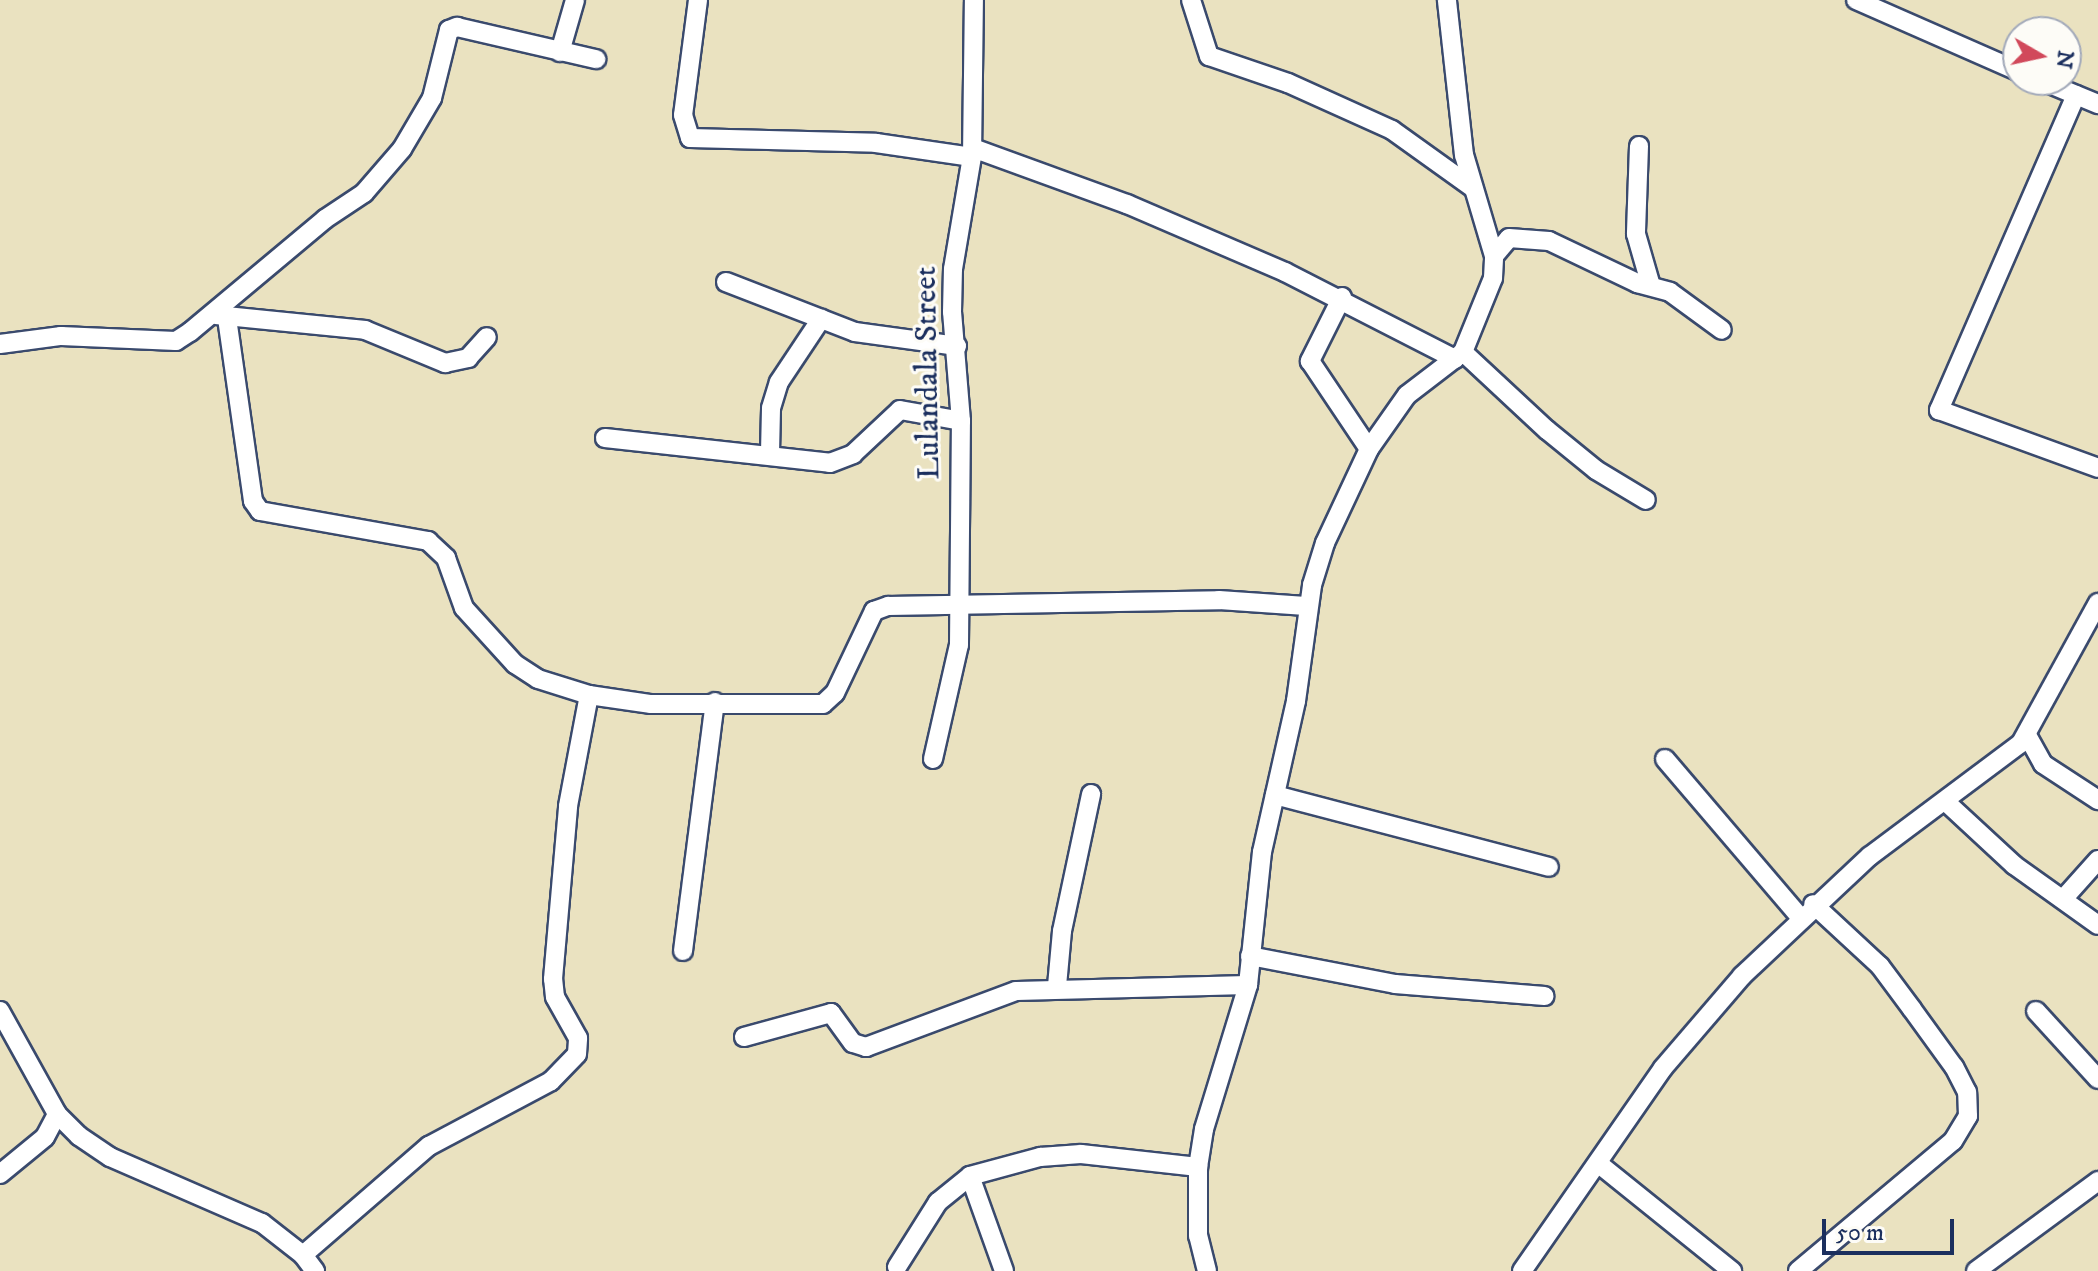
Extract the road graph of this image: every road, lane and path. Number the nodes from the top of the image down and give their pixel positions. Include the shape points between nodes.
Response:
1 (575, 0) edge
2 (698, 0) edge
3 (974, 0) edge
4 (1191, 0) edge
5 (1447, 0) edge
6 (1856, 0) edge
7 (560, 52) junction
8 (596, 59) dead end
9 (2002, 64) edge
10 (2076, 96) edge
11 (2078, 96) edge
12 (2098, 104) edge
13 (1639, 146) dead end
14 (972, 152) junction
15 (1473, 188) junction
16 (1494, 256) junction
17 (726, 282) dead end
18 (1651, 286) junction
19 (1342, 297) junction
20 (220, 316) junction
21 (821, 319) junction
22 (1722, 330) dead end
23 (487, 337) dead end
24 (0, 344) edge
25 (957, 346) junction
26 (1459, 356) junction
27 (961, 421) junction
28 (605, 438) dead end
29 (1369, 449) junction
30 (770, 453) junction
31 (2098, 468) edge
32 (1646, 500) dead end
33 (958, 602) junction
34 (2098, 603) edge
35 (1306, 606) junction
36 (589, 695) junction
37 (715, 702) junction
38 (2027, 735) junction
39 (933, 759) dead end
40 (1665, 759) dead end
41 (1091, 794) dead end
42 (1275, 795) junction
43 (2098, 800) edge
44 (1946, 802) junction
45 (2098, 860) edge
46 (1549, 867) dead end
47 (2064, 898) junction
48 (1807, 911) junction
49 (2098, 925) edge
50 (683, 951) dead end
51 (1250, 956) junction
52 (1248, 985) junction
53 (1057, 986) junction
54 (1545, 996) dead end
55 (0, 1011) edge
56 (2036, 1011) dead end
57 (744, 1037) dead end
58 (2098, 1079) edge
59 (57, 1114) junction
60 (1599, 1164) junction
61 (1198, 1167) junction
62 (0, 1174) edge
63 (970, 1176) junction
64 (2098, 1181) edge
65 (303, 1255) junction
66 (897, 1267) dead end
67 (315, 1271) edge
68 (1004, 1271) edge
69 (1207, 1271) edge
70 (1522, 1271) edge
71 (1732, 1271) edge
72 (1798, 1271) edge
73 (1976, 1271) edge

1 - 7 street
2 - 14 street via 683,115 690,138 876,143
3 - 14 street, Lulandala Street
4 - 15 street via 1209,56 1288,83 1392,130
5 - 15 street
6 - 9 street
7 - 8 street
7 - 20 street via 457,27 449,30 432,98 402,149 364,193 325,219
10 - 31 street via 1939,410
11 - 12 street
13 - 18 street via 1636,234
14 - 19 street via 1127,204
14 - 25 street, Lulandala Street via 953,269
15 - 16 street
16 - 18 street via 1509,238 1549,241
16 - 26 street via 1488,299
17 - 21 street
18 - 22 street via 1670,292
19 - 26 street
19 - 29 street via 1310,361
20 - 23 street via 365,330 445,363 468,358
20 - 24 street via 176,341 61,336
20 - 36 street via 253,501 260,511 428,541 446,558 464,608 505,655 538,679
21 - 25 street via 855,332
21 - 30 street via 779,382 771,408
25 - 27 street, Lulandala Street
26 - 29 street via 1407,395
26 - 32 street via 1596,470
27 - 30 street via 900,410 844,460 817,462
27 - 33 street, Lulandala Street
28 - 30 street
29 - 35 street via 1325,543
33 - 35 street via 1219,600
33 - 37 street via 874,611 835,693 823,704
33 - 39 street, Lulandala Street via 958,664
34 - 38 street
35 - 42 street via 1296,701
36 - 37 street via 651,704
36 - 65 street via 568,806 553,979 555,997 578,1038 577,1054 551,1081 429,1146
37 - 50 street
38 - 43 street via 2043,764
38 - 44 street
40 - 48 street
41 - 53 street via 1062,931
42 - 46 street
42 - 51 street via 1262,852
44 - 47 street via 1992,848
44 - 48 street
45 - 47 street
47 - 49 street
48 - 60 street via 1706,1015 1663,1068
48 - 72 street via 1880,966 1954,1067 1967,1092 1968,1116 1953,1141
51 - 52 street
51 - 54 street via 1395,984
52 - 53 street
52 - 61 street via 1204,1129
53 - 57 street via 1016,991 866,1047 853,1043 831,1013
55 - 59 street
56 - 58 street
59 - 62 street via 45,1137
59 - 65 street via 110,1157 262,1223
60 - 70 street
60 - 71 street
61 - 63 street via 1081,1154 1040,1157
61 - 69 street via 1197,1225
63 - 66 street via 938,1202
63 - 68 street
64 - 73 street
65 - 67 street

